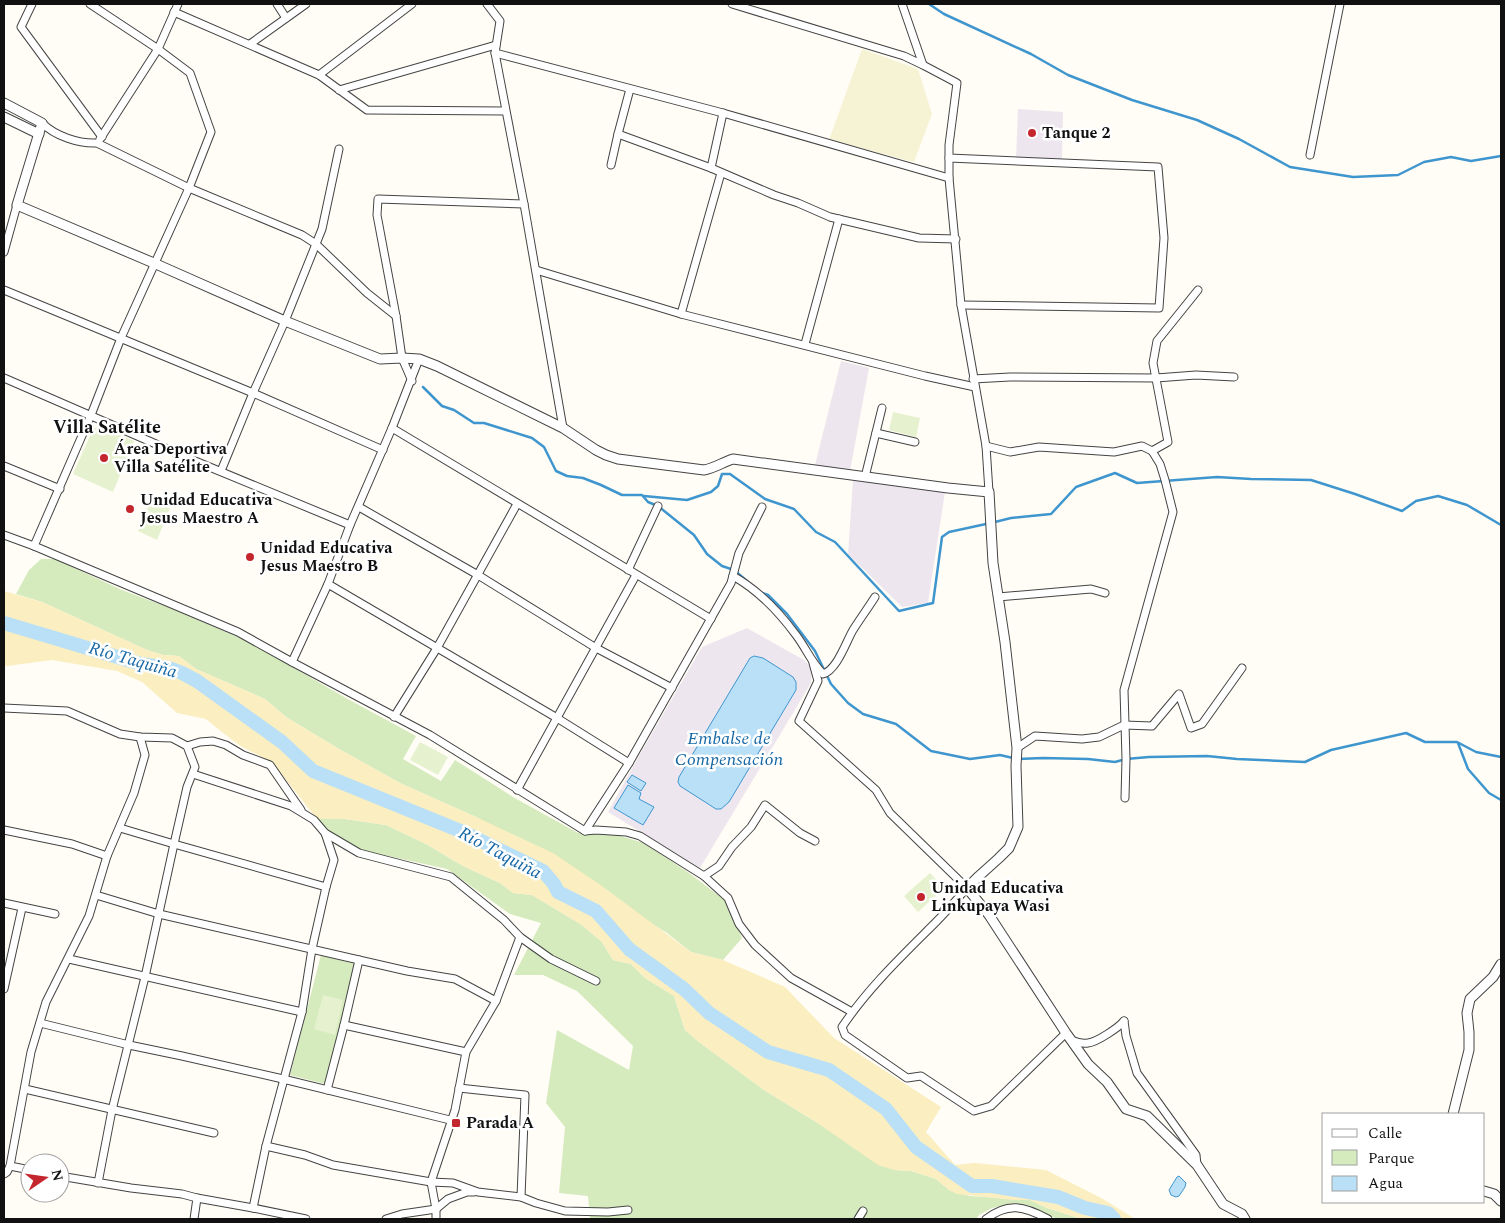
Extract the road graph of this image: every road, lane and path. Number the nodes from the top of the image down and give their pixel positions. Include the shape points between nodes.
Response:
1 (32, 4) edge
2 (90, 4) edge
3 (178, 4) edge
4 (277, 4) edge
5 (306, 4) edge
6 (412, 4) edge
7 (487, 4) edge
8 (732, 4) edge
9 (902, 4) edge
10 (1340, 4) edge
11 (174, 12) junction
12 (286, 18) junction
13 (250, 44) junction
14 (496, 45) junction
15 (158, 49) junction
16 (495, 53) junction
17 (923, 65) junction
18 (319, 75) junction
19 (630, 89) junction
20 (340, 90) junction
21 (4, 103) edge
22 (505, 111) junction
23 (723, 113) junction
24 (4, 117) edge
25 (42, 123) junction
26 (39, 134) junction
27 (618, 134) junction
28 (99, 140) junction
29 (339, 149) dead end
30 (1310, 155) dead end
31 (949, 158) junction
32 (611, 165) dead end
33 (711, 168) junction
34 (721, 173) junction
35 (949, 178) junction
36 (189, 188) junction
37 (524, 204) junction
38 (16, 205) junction
39 (839, 219) junction
40 (956, 239) junction
41 (316, 244) junction
42 (4, 252) edge
43 (156, 264) junction
44 (536, 270) junction
45 (4, 290) edge
46 (1198, 290) dead end
47 (962, 305) junction
48 (681, 314) junction
49 (396, 316) junction
50 (286, 321) junction
51 (121, 338) junction
52 (805, 344) junction
53 (402, 358) junction
54 (419, 359) junction
55 (1234, 377) dead end
56 (4, 378) edge
57 (1156, 378) junction
58 (412, 380) junction
59 (974, 383) junction
60 (253, 393) junction
61 (882, 408) dead end
62 (91, 415) junction
63 (392, 428) junction
64 (564, 428) junction
65 (876, 433) junction
66 (915, 442) dead end
67 (986, 446) junction
68 (383, 450) junction
69 (1152, 451) junction
70 (4, 466) edge
71 (221, 471) junction
72 (865, 477) junction
73 (60, 490) junction
74 (989, 492) junction
75 (517, 504) junction
76 (359, 506) junction
77 (658, 506) dead end
78 (762, 507) dead end
79 (350, 525) junction
80 (4, 535) edge
81 (34, 546) junction
82 (628, 570) junction
83 (478, 575) junction
84 (636, 575) junction
85 (733, 576) junction
86 (328, 584) junction
87 (1105, 593) dead end
88 (998, 596) junction
89 (875, 597) dead end
90 (711, 619) junction
91 (437, 648) junction
92 (596, 648) junction
93 (292, 662) junction
94 (813, 663) junction
95 (1242, 668) dead end
96 (672, 688) junction
97 (4, 708) edge
98 (394, 717) junction
99 (557, 718) junction
100 (1124, 726) junction
101 (140, 737) junction
102 (187, 746) junction
103 (1017, 748) junction
104 (629, 763) junction
105 (193, 774) junction
106 (517, 790) junction
107 (1125, 798) dead end
108 (304, 814) junction
109 (120, 828) junction
110 (4, 830) edge
111 (585, 831) junction
112 (325, 833) junction
113 (815, 841) dead end
114 (174, 844) junction
115 (107, 856) junction
116 (704, 876) junction
117 (326, 887) junction
118 (968, 888) junction
119 (96, 895) junction
120 (4, 903) edge
121 (22, 908) junction
122 (55, 914) dead end
123 (159, 914) junction
124 (520, 937) junction
125 (312, 949) junction
126 (69, 959) junction
127 (359, 960) junction
128 (1501, 964) edge
129 (145, 977) junction
130 (596, 981) dead end
131 (4, 988) edge
132 (496, 1000) junction
133 (302, 1012) junction
134 (852, 1012) junction
135 (40, 1023) junction
136 (344, 1025) junction
137 (1068, 1037) junction
138 (129, 1045) junction
139 (466, 1052) junction
140 (283, 1079) junction
141 (459, 1088) junction
142 (25, 1090) junction
143 (327, 1090) junction
144 (112, 1110) junction
145 (1454, 1113) edge
146 (450, 1120) junction
147 (214, 1133) dead end
148 (266, 1146) junction
149 (1197, 1165) junction
150 (10, 1166) junction
151 (20, 1168) edge
152 (4, 1174) edge
153 (70, 1178) edge
154 (430, 1182) junction
155 (98, 1183) junction
156 (1485, 1191) edge
157 (478, 1192) junction
158 (521, 1197) junction
159 (197, 1198) junction
160 (1501, 1201) edge
161 (253, 1208) junction
162 (436, 1209) junction
163 (628, 1210) dead end
164 (863, 1212) dead end
165 (296, 1218) edge
166 (194, 1219) edge
167 (306, 1219) edge
168 (386, 1219) edge
169 (436, 1219) edge
170 (858, 1219) edge
171 (986, 1219) edge
172 (1048, 1219) edge
173 (1245, 1219) edge

1 - 28 street via 21,27
2 - 15 street
3 - 11 street
4 - 12 street
5 - 12 street
6 - 18 street
7 - 14 street via 500,22
8 - 17 street via 904,56
9 - 17 street
10 - 30 street
11 - 13 street
11 - 15 street
12 - 13 street
13 - 18 street
14 - 16 street
14 - 20 street
15 - 28 street
15 - 36 street via 190,73 211,132
16 - 19 street
16 - 22 street
17 - 31 street via 957,83
18 - 20 street
19 - 23 street
19 - 27 street
20 - 22 street via 368,110
21 - 25 street
22 - 37 street
23 - 33 street
23 - 35 street
24 - 26 street
25 - 26 street
25 - 28 street via 48,129 87,144
26 - 38 street
27 - 32 street
27 - 33 street
28 - 36 street
29 - 41 street
31 - 35 street
31 - 47 street via 1158,167 1164,238 1159,308
33 - 34 street
34 - 39 street
34 - 48 street
35 - 40 street
36 - 41 street via 302,235
36 - 43 street
37 - 44 street
37 - 49 street via 378,199 377,215
38 - 42 street
38 - 43 street
39 - 40 street via 919,238
39 - 52 street
40 - 47 street
41 - 49 street
41 - 50 street
43 - 50 street
43 - 51 street
44 - 48 street
44 - 64 street
45 - 51 street
46 - 57 street via 1156,341 1153,364
47 - 59 street
48 - 52 street
49 - 53 street
50 - 53 street via 380,358
50 - 60 street
51 - 60 street
51 - 62 street
52 - 59 street via 925,376
53 - 54 street
53 - 58 street
54 - 58 street
54 - 64 street
55 - 57 street
56 - 62 street
57 - 59 street via 1010,377
57 - 69 street via 1168,442
58 - 63 street
59 - 67 street
60 - 68 street
60 - 71 street
61 - 65 street
62 - 71 street
62 - 73 street
63 - 68 street
63 - 75 street
64 - 72 street via 596,450 618,459 704,470 733,460
65 - 66 street
65 - 72 street
67 - 69 street via 1010,452 1040,447 1114,452 1142,446
67 - 74 street
68 - 76 street
69 - 100 street via 1160,464 1173,512 1124,690
70 - 73 street
71 - 79 street
72 - 74 street
73 - 81 street
74 - 88 street
75 - 82 street
75 - 83 street
76 - 79 street
76 - 83 street
77 - 82 street
78 - 85 street via 739,554
79 - 86 street
80 - 81 street
81 - 93 street via 238,632
82 - 84 street
83 - 91 street
83 - 92 street
84 - 90 street
84 - 92 street
85 - 90 street
85 - 94 street via 777,612
86 - 91 street
86 - 93 street
87 - 88 street via 1091,589
88 - 103 street
89 - 94 street via 830,670 823,674
90 - 96 street
91 - 98 street
91 - 99 street
92 - 96 street
92 - 99 street
93 - 98 street
94 - 118 street via 818,681 799,721 876,790 890,813
95 - 100 street via 1202,724 1190,728 1179,694 1152,726
96 - 104 street
97 - 101 street via 67,711 120,734
98 - 106 street via 430,735
99 - 104 street
99 - 106 street
100 - 103 street via 1098,737 1082,739 1035,736
100 - 107 street
101 - 102 street via 172,738
101 - 109 street via 144,762
102 - 105 street via 195,767
102 - 108 street via 214,741 270,765
103 - 118 street via 1018,827 1009,848
104 - 111 street
105 - 108 street via 291,806
105 - 114 street
106 - 111 street
108 - 112 street
109 - 114 street
109 - 115 street
110 - 115 street via 72,844
111 - 116 street via 626,832 640,836
112 - 117 street via 334,860
112 - 124 street via 358,854 451,877
113 - 116 street via 765,805 719,866
114 - 117 street
114 - 123 street
115 - 119 street
116 - 134 street via 728,898 739,924 762,951 791,978
117 - 125 street
118 - 134 street
118 - 137 street
119 - 123 street
119 - 126 street
120 - 121 street
121 - 122 street
121 - 131 street
123 - 125 street
123 - 129 street
124 - 130 street via 551,959
124 - 132 street
125 - 127 street
125 - 133 street
126 - 129 street
126 - 135 street via 46,1002
127 - 132 street via 455,979
127 - 136 street
128 - 145 street via 1493,977 1470,999 1467,1013 1469,1050
129 - 133 street
129 - 138 street
132 - 139 street
133 - 140 street
134 - 137 street via 842,1027 845,1035 907,1078 921,1076 974,1111 991,1106
135 - 138 street
135 - 142 street
136 - 139 street
136 - 143 street
137 - 149 street via 1088,1064 1108,1082 1126,1109 1147,1116
137 - 149 street via 1089,1043 1124,1021 1137,1073 1196,1156
138 - 140 street
138 - 144 street
139 - 141 street
140 - 143 street
140 - 148 street
141 - 146 street
141 - 158 street via 525,1095
142 - 144 street
142 - 150 street
143 - 146 street
144 - 147 street
144 - 155 street
146 - 154 street
148 - 154 street via 333,1165
148 - 161 street
149 - 173 street via 1223,1204
150 - 151 street
150 - 152 street
153 - 155 street
154 - 157 street via 453,1184
154 - 162 street
155 - 159 street
156 - 160 street
157 - 158 street
157 - 162 street via 467,1192
158 - 163 street via 565,1211
159 - 161 street
159 - 166 street
161 - 165 street
162 - 168 street
162 - 169 street
164 - 170 street
165 - 167 street
171 - 172 street via 997,1210 1011,1207

